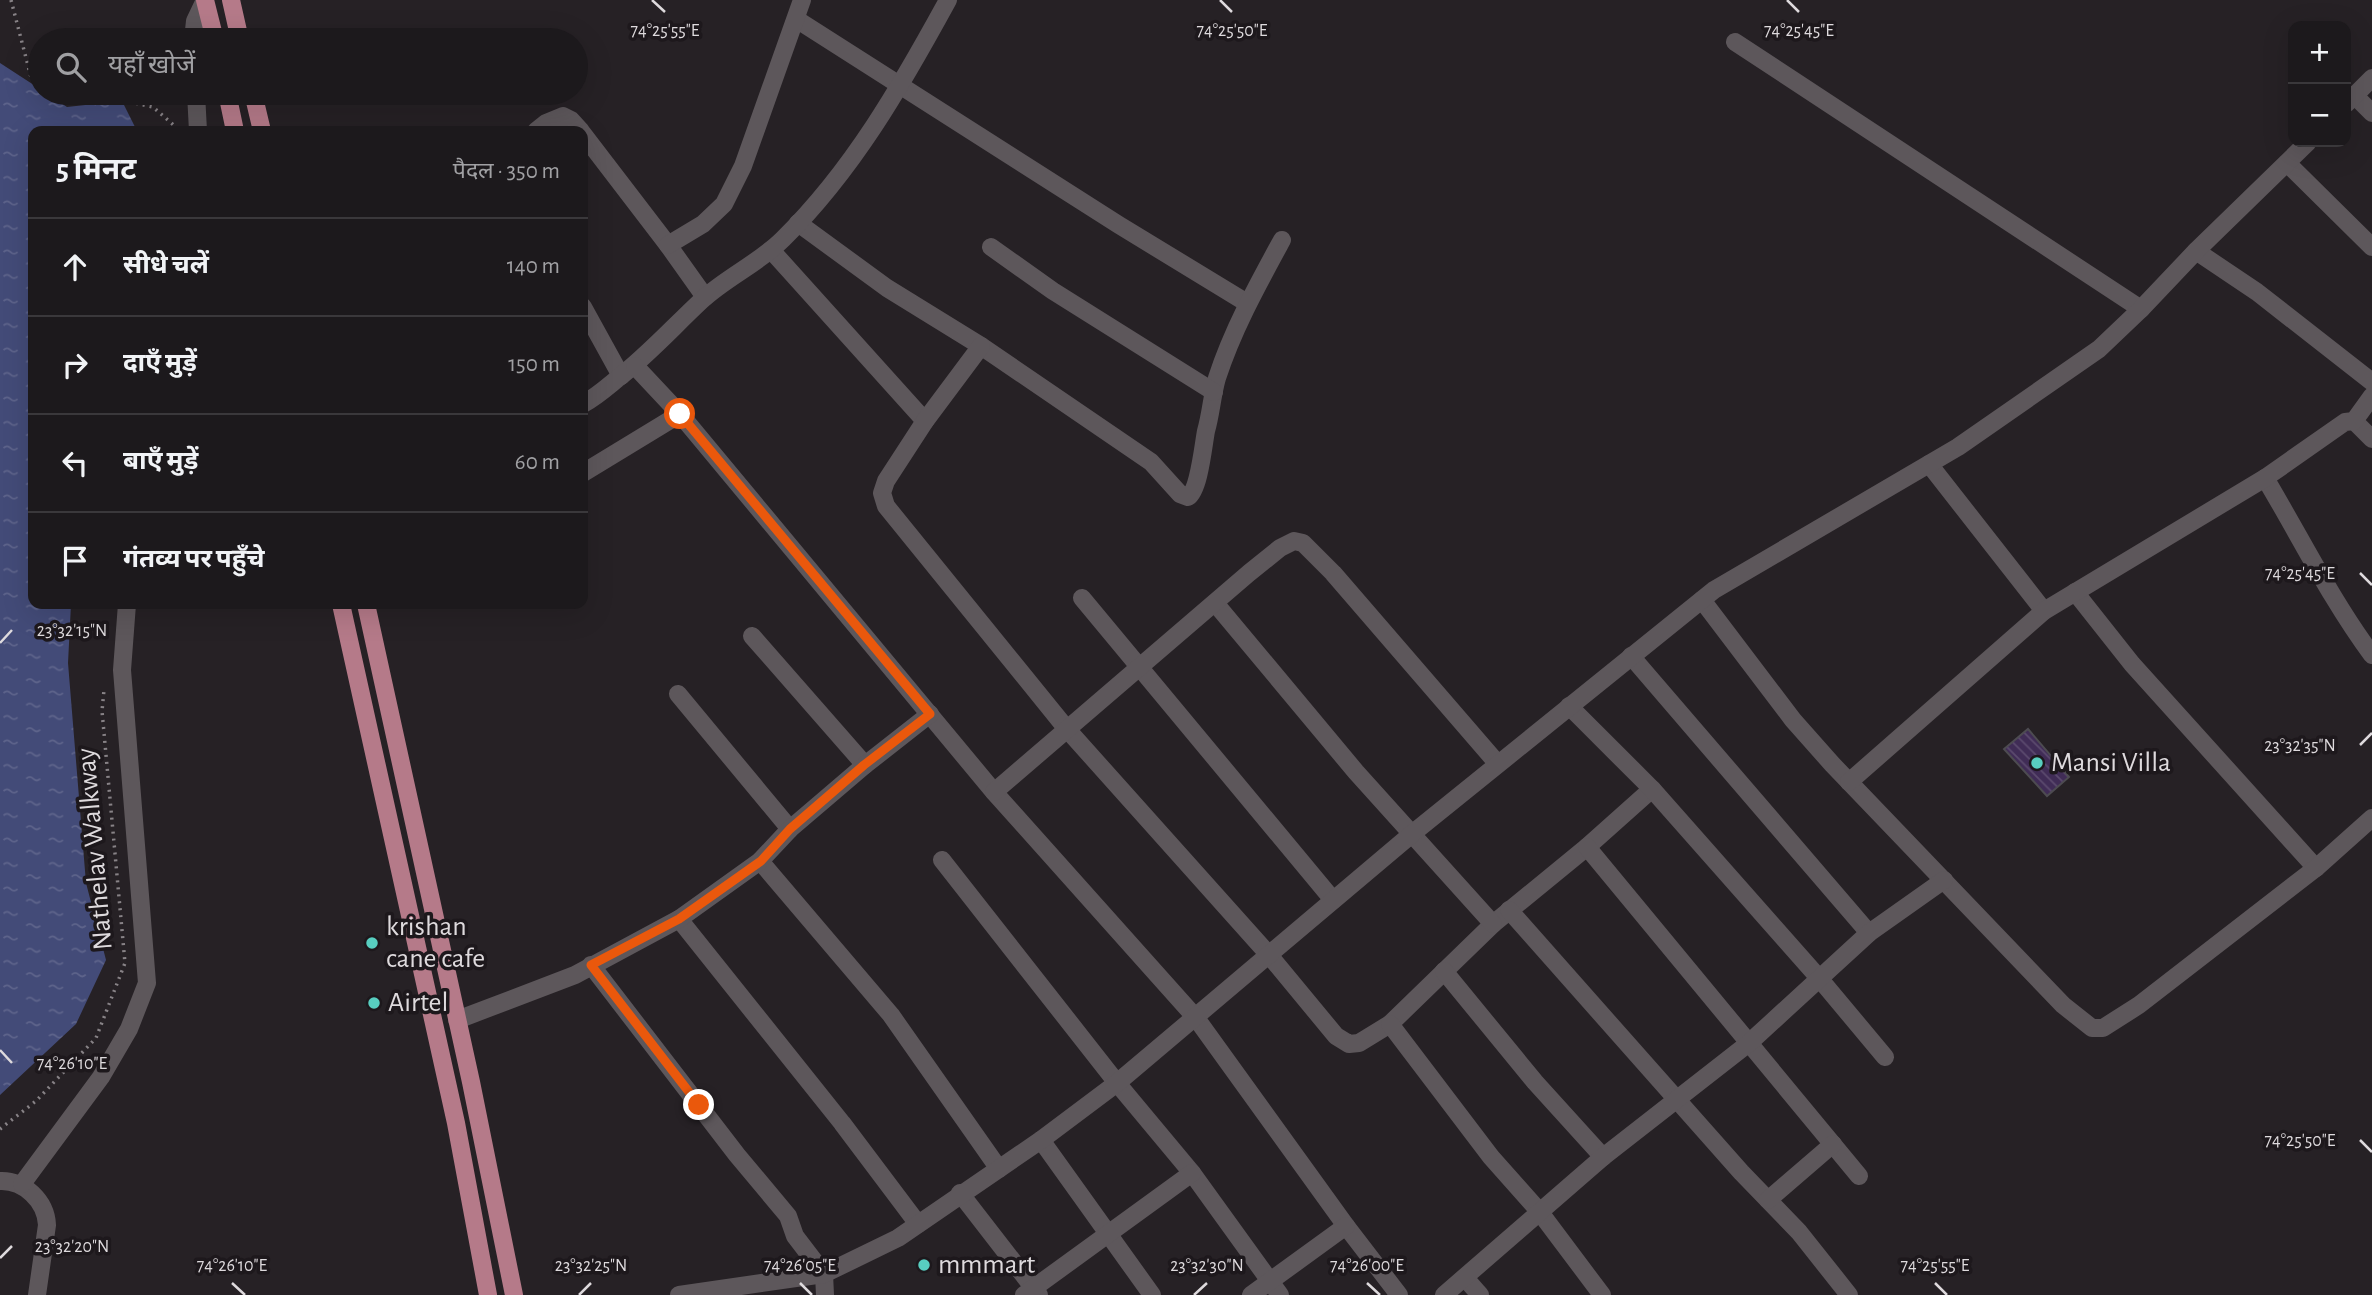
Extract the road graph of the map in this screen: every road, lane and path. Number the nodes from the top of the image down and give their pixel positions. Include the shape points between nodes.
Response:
1 (11, 0) edge
2 (205, 0) edge
3 (231, 0) edge
4 (802, 0) edge
5 (947, 0) edge
6 (796, 19) junction
7 (194, 28) edge
8 (212, 28) edge
9 (237, 28) edge
10 (1735, 42) dead end
11 (28, 65) edge
12 (2372, 78) edge
13 (902, 85) junction
14 (2351, 99) edge
15 (2351, 101) edge
16 (144, 105) edge
17 (197, 105) edge
18 (229, 105) edge
19 (256, 105) edge
20 (2372, 113) edge
21 (175, 126) edge
22 (198, 126) edge
23 (234, 126) edge
24 (261, 126) edge
25 (542, 126) edge
26 (576, 126) edge
27 (588, 141) edge
28 (2303, 147) edge
29 (2287, 163) junction
30 (798, 223) junction
31 (1282, 240) dead end
32 (668, 245) junction
33 (991, 247) dead end
34 (2372, 247) edge
35 (771, 250) junction
36 (2196, 251) junction
37 (705, 298) junction
38 (1247, 303) junction
39 (2141, 309) junction
40 (588, 314) edge
41 (981, 346) junction
42 (628, 371) junction
43 (2372, 382) edge
44 (1214, 392) junction
45 (2372, 396) edge
46 (588, 401) edge
47 (680, 414) junction
48 (925, 421) junction
49 (2354, 421) junction
50 (2372, 439) edge
51 (1929, 464) junction
52 (588, 470) edge
53 (2265, 478) junction
54 (2075, 592) junction
55 (1082, 598) dead end
56 (1702, 600) junction
57 (1215, 603) junction
58 (127, 609) edge
59 (342, 609) edge
60 (367, 609) edge
61 (2044, 611) junction
62 (752, 636) dead end
63 (2372, 655) edge
64 (1631, 656) junction
65 (1139, 665) junction
66 (104, 684) dead end
67 (678, 694) dead end
68 (1569, 706) junction
69 (930, 714) junction
70 (1066, 728) junction
71 (1497, 764) junction
72 (864, 765) junction
73 (1849, 782) junction
74 (1652, 789) junction
75 (995, 792) junction
76 (2372, 818) edge
77 (790, 829) junction
78 (1413, 832) junction
79 (1587, 847) junction
80 (942, 860) dead end
81 (761, 861) junction
82 (2316, 868) junction
83 (1944, 880) junction
84 (1333, 900) junction
85 (1509, 910) junction
86 (679, 919) junction
87 (1493, 924) junction
88 (1869, 933) junction
89 (1269, 955) junction
90 (591, 965) junction
91 (1444, 971) junction
92 (1819, 978) junction
93 (1196, 1018) junction
94 (457, 1020) junction
95 (1390, 1024) junction
96 (1749, 1043) junction
97 (1885, 1057) dead end
98 (1117, 1083) junction
99 (1676, 1098) junction
100 (0, 1129) edge
101 (1041, 1140) junction
102 (1833, 1144) junction
103 (1603, 1157) junction
104 (999, 1169) junction
105 (1192, 1173) junction
106 (1859, 1176) dead end
107 (0, 1181) edge
108 (22, 1184) junction
109 (960, 1194) junction
110 (1768, 1200) junction
111 (1539, 1211) junction
112 (918, 1224) junction
113 (1346, 1226) junction
114 (1109, 1235) junction
115 (824, 1274) junction
116 (1465, 1278) junction
117 (1274, 1288) edge
118 (746, 1290) edge
119 (1032, 1293) edge
120 (37, 1295) edge
121 (488, 1295) edge
122 (514, 1295) edge
123 (679, 1295) edge
124 (825, 1295) edge
125 (1152, 1295) edge
126 (1251, 1295) edge
127 (1399, 1295) edge
128 (1444, 1295) edge
129 (1480, 1295) edge
130 (1602, 1295) edge
131 (1849, 1295) edge

1 - 11 path
2 - 7 street
2 - 8 main road
3 - 9 main road
4 - 6 street
5 - 13 street
6 - 13 street
6 - 32 street via 743,166 724,204 703,224
10 - 39 street
12 - 14 street
13 - 30 street via 858,152
13 - 38 street
15 - 20 street
16 - 21 path via 153,107
17 - 22 street
18 - 23 main road
19 - 24 main road
25 - 26 street via 563,116
27 - 32 street
28 - 29 street
29 - 34 street
29 - 36 street
30 - 35 street
30 - 41 street via 887,288
31 - 38 street
32 - 37 street
33 - 44 street
35 - 37 street
35 - 48 street
36 - 39 street
36 - 43 street via 2257,292
37 - 42 street
38 - 44 street
39 - 51 street via 2099,349
40 - 42 street
41 - 44 street via 1151,463 1188,497 1197,484
41 - 48 street
42 - 46 street
42 - 47 street
45 - 49 street
47 - 52 street
47 - 69 street
48 - 70 street via 886,481 882,494 886,506
49 - 50 street
49 - 53 street via 2345,422
51 - 56 street
51 - 61 street
53 - 54 street
53 - 63 street via 2315,569
54 - 61 street
54 - 82 street via 2132,664
55 - 65 street
56 - 64 street
56 - 73 street via 1793,720
57 - 65 street
57 - 71 street via 1280,548 1294,541 1303,543
57 - 78 street via 1348,763
58 - 108 street via 122,670 148,983 129,1029 101,1077
59 - 121 main road via 456,1124
60 - 94 main road
61 - 73 street
62 - 72 street
64 - 68 street
64 - 88 street
65 - 70 street
65 - 84 street
66 - 100 path, Nathelav Walkway via 102,711 125,963 96,1038 36,1101
67 - 77 street
68 - 71 street
68 - 74 street
69 - 72 street
69 - 75 street
70 - 75 street
70 - 89 street
71 - 78 street
72 - 77 street
73 - 83 street
74 - 79 street
74 - 92 street
75 - 93 street
76 - 82 street
77 - 81 street
78 - 84 street
78 - 87 street
79 - 85 street
79 - 96 street
80 - 98 street
81 - 86 street
81 - 104 street via 891,1015
82 - 83 street via 2104,1028 2092,1028 2063,1005
83 - 88 street
84 - 89 street
85 - 87 street
85 - 99 street
86 - 90 street
86 - 112 street
87 - 91 street
88 - 92 street
89 - 93 street
89 - 95 street via 1336,1036 1349,1044
90 - 94 street
90 - 115 street via 788,1216 796,1236
91 - 95 street
91 - 103 street
92 - 96 street
92 - 97 street
93 - 98 street
93 - 113 street
94 - 122 main road
95 - 111 street via 1491,1157
96 - 99 street
96 - 102 street
98 - 101 street
98 - 105 street
99 - 103 street
99 - 110 street
101 - 104 street
101 - 114 street
102 - 106 street
102 - 110 street
103 - 111 street
104 - 109 street
105 - 114 street
105 - 117 street
107 - 108 street
108 - 120 street via 47,1215
109 - 112 street
109 - 119 street
110 - 131 street
111 - 116 street
111 - 130 street
112 - 115 street
113 - 117 street
113 - 127 street
114 - 119 street
114 - 125 street
115 - 118 street
115 - 124 street
116 - 128 street
116 - 129 street
117 - 126 street
118 - 123 street

